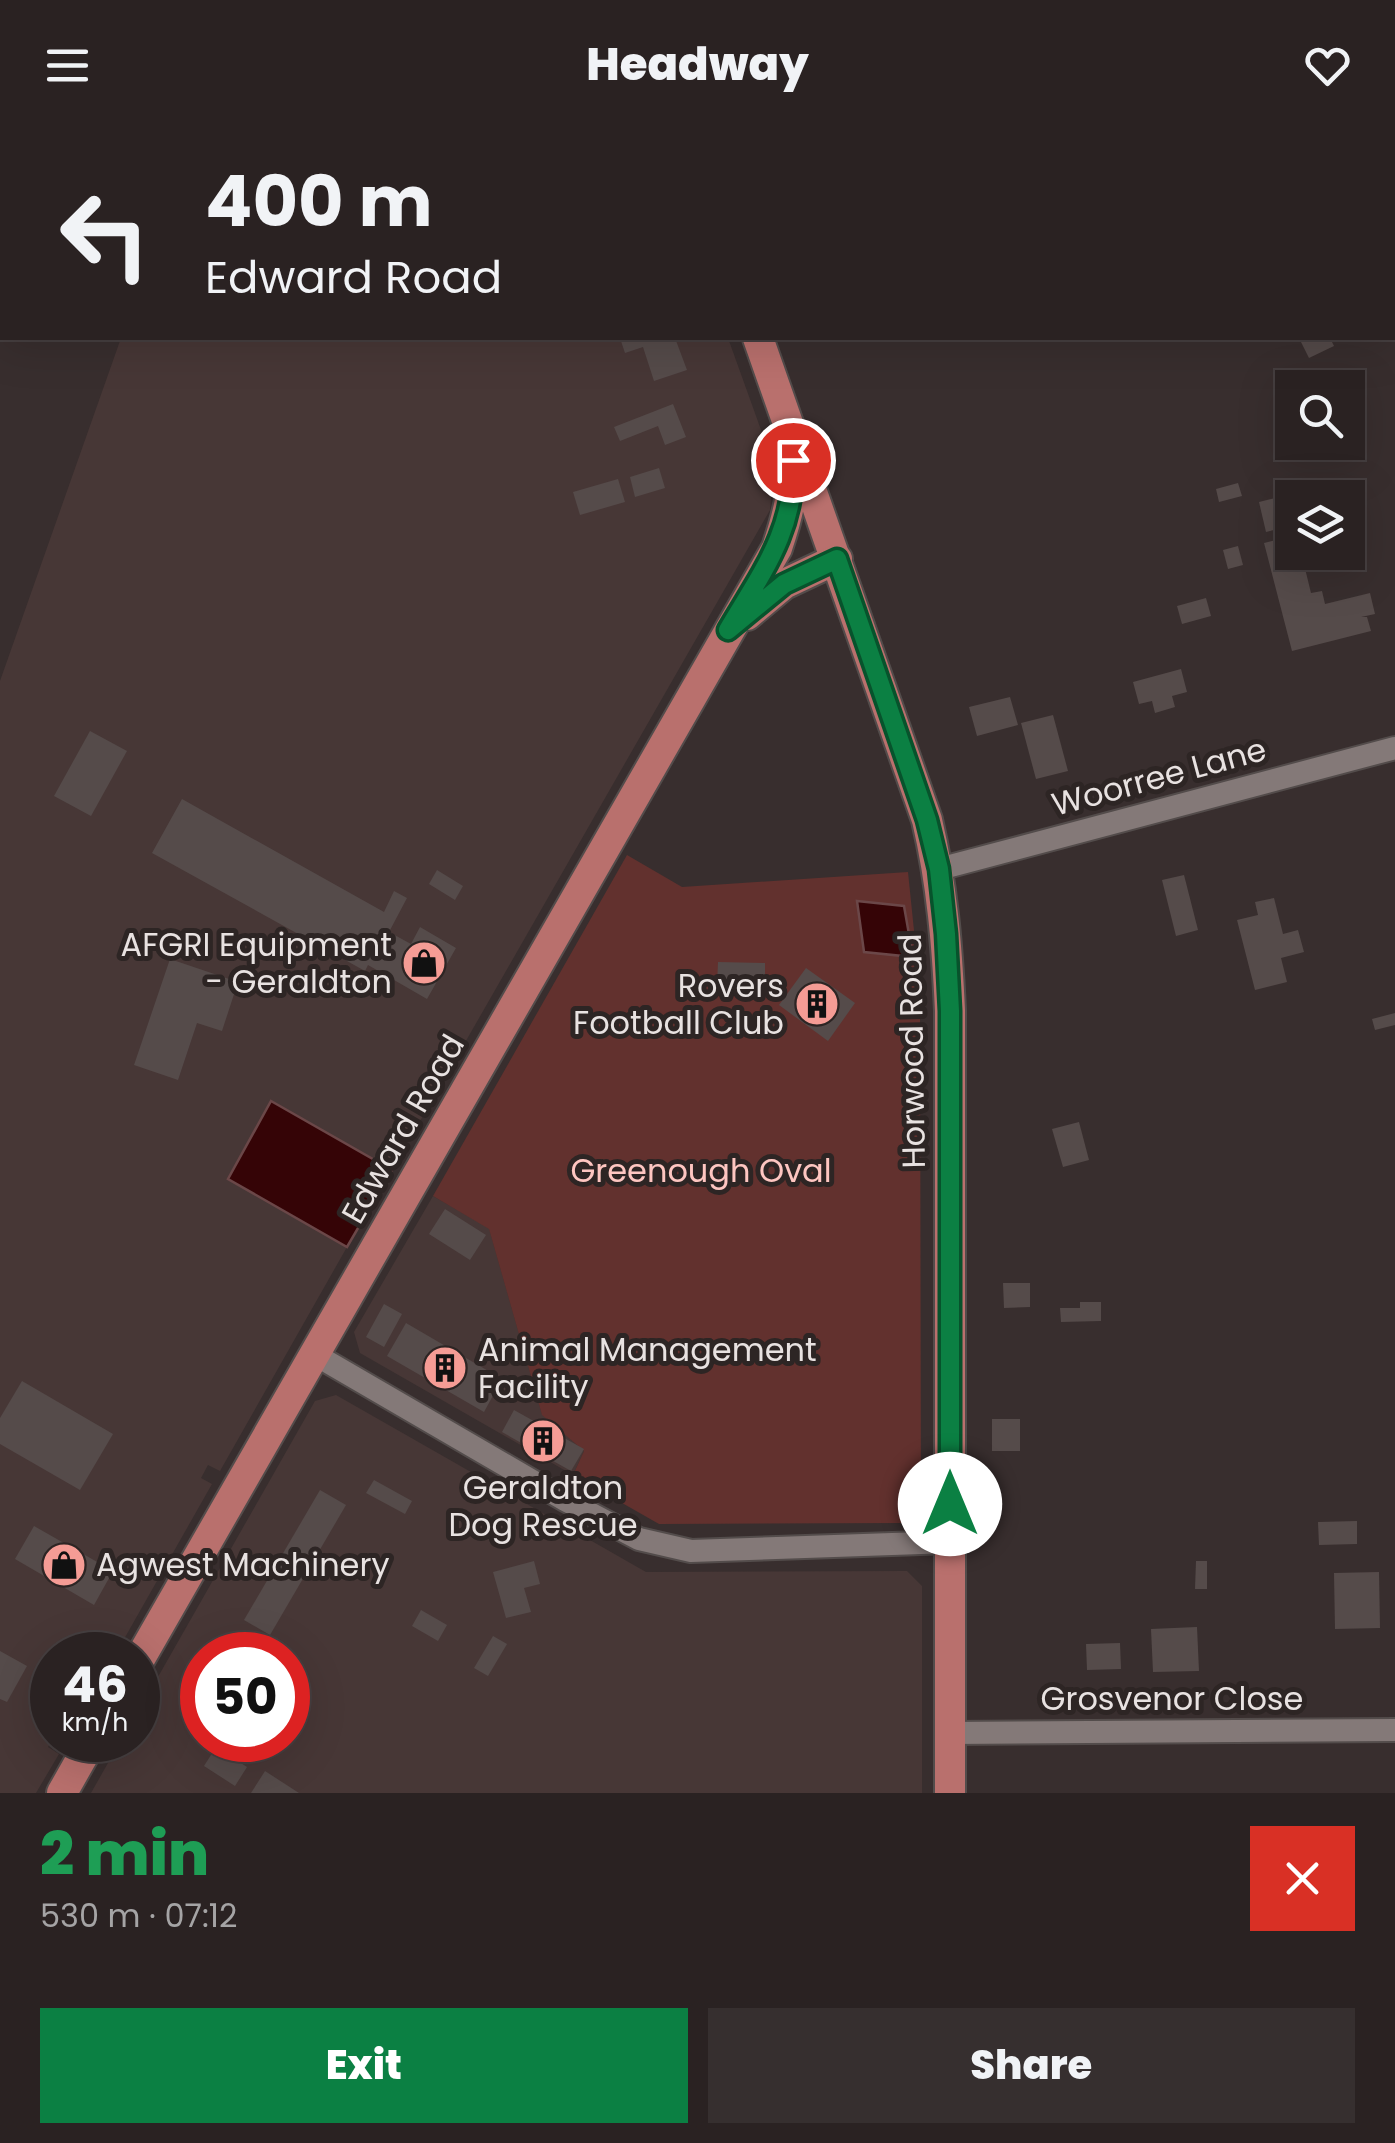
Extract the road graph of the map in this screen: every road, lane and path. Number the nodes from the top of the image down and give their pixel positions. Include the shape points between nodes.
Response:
1 (759, 340) edge
2 (784, 410) junction
3 (837, 559) junction
4 (728, 630) junction
5 (1395, 748) edge
6 (939, 869) junction
7 (314, 1354) junction
8 (950, 1542) junction
9 (155, 1632) edge
10 (1395, 1730) edge
11 (950, 1732) junction
12 (80, 1762) edge
13 (62, 1793) edge
14 (950, 1793) edge

1 - 2 main road, Horwood Road
2 - 3 main road, Horwood Road
2 - 4 main road, Edward Road via 794,482 788,514 777,548
3 - 4 main road, Edward Road via 784,584
3 - 6 main road, Horwood Road
4 - 7 main road, Edward Road
5 - 6 street, Woorree Lane
6 - 8 main road, Horwood Road via 950,1011
7 - 8 street via 639,1539 691,1551
7 - 9 main road, Edward Road
8 - 11 main road, Horwood Road
10 - 11 street, Grosvenor Close
11 - 14 main road, Horwood Road
12 - 13 main road

